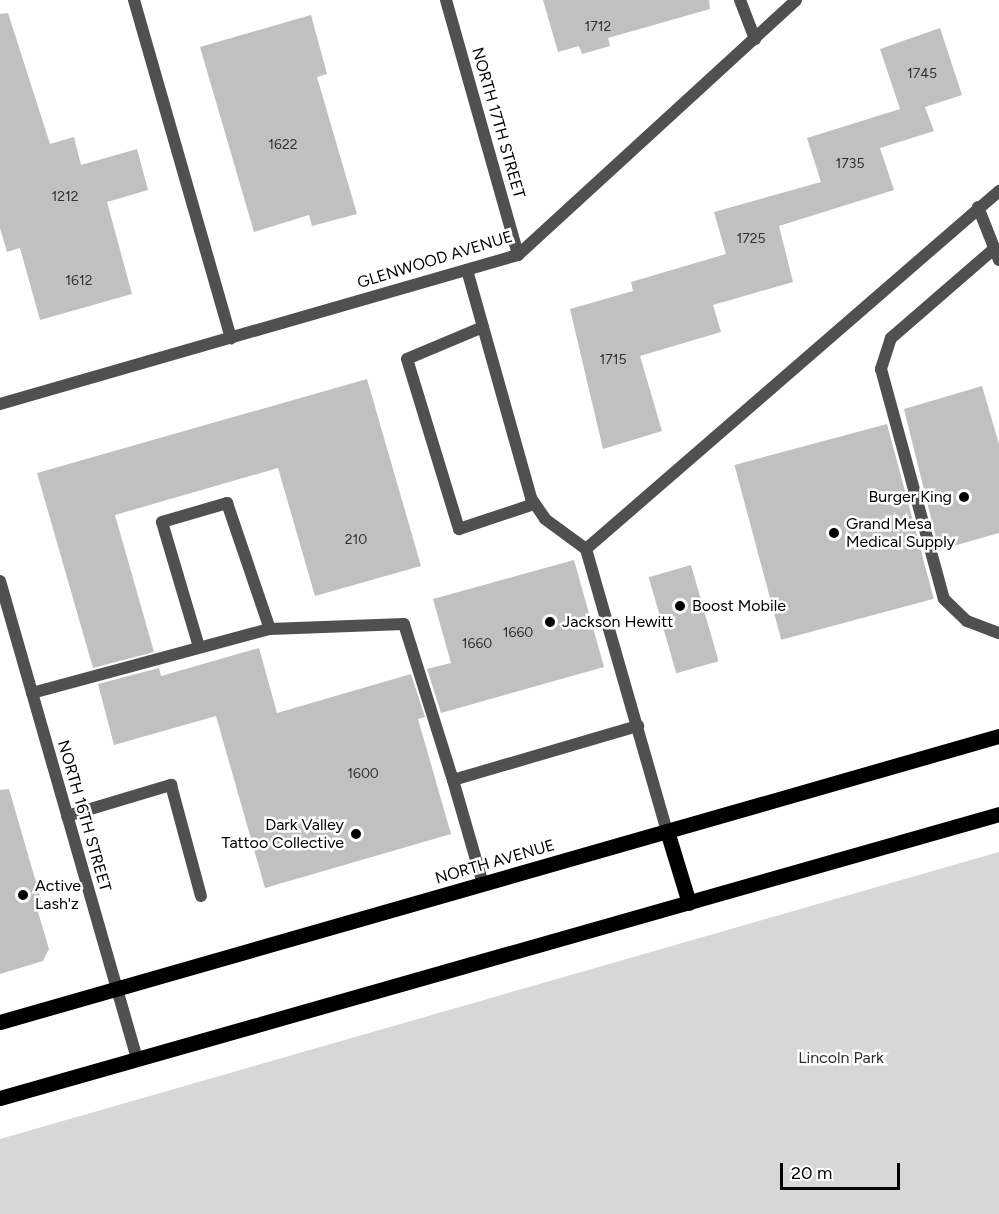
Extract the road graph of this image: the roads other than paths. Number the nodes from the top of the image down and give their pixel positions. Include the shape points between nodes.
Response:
1 (134, 0) edge
2 (446, 0) edge
3 (741, 0) edge
4 (796, 0) edge
5 (755, 39) junction
6 (999, 190) edge
7 (978, 207) junction
8 (997, 254) edge
9 (518, 255) junction
10 (467, 270) junction
11 (483, 327) junction
12 (231, 338) junction
13 (0, 404) edge
14 (534, 504) junction
15 (586, 549) junction
16 (0, 581) edge
17 (270, 629) junction
18 (999, 633) edge
19 (199, 647) junction
20 (32, 693) junction
21 (638, 726) junction
22 (999, 736) edge
23 (453, 780) junction
24 (999, 814) edge
25 (67, 816) junction
26 (667, 831) junction
27 (483, 884) junction
28 (201, 896) dead end
29 (689, 903) junction
30 (116, 989) junction
31 (0, 1022) edge
32 (137, 1060) junction
33 (0, 1098) edge

1 - 12 street
2 - 9 street, NORTH 17TH STREET
3 - 5 street
4 - 5 street, GLENWOOD AVENUE
5 - 9 street, GLENWOOD AVENUE
6 - 7 street
7 - 8 street
7 - 15 street
8 - 18 street via 891,338 881,369 944,599 967,621
9 - 10 street, GLENWOOD AVENUE
10 - 11 street
10 - 12 street, GLENWOOD AVENUE
11 - 14 street
11 - 14 street via 407,360 459,529
12 - 13 street, GLENWOOD AVENUE
14 - 15 street via 545,519
15 - 21 street
16 - 20 street, NORTH 16TH STREET
17 - 19 street
17 - 19 street via 227,503 162,522
17 - 23 street via 404,624
19 - 20 street
20 - 25 street, NORTH 16TH STREET
21 - 23 street
21 - 26 street
22 - 26 main road, NORTH AVENUE
23 - 27 street
24 - 29 main road
25 - 28 street via 171,785
25 - 30 street, NORTH 16TH STREET
26 - 27 main road, NORTH AVENUE
26 - 29 main road
27 - 30 main road, NORTH AVENUE
29 - 32 main road
30 - 31 main road, NORTH AVENUE
30 - 32 street, NORTH 16TH STREET
32 - 33 main road

